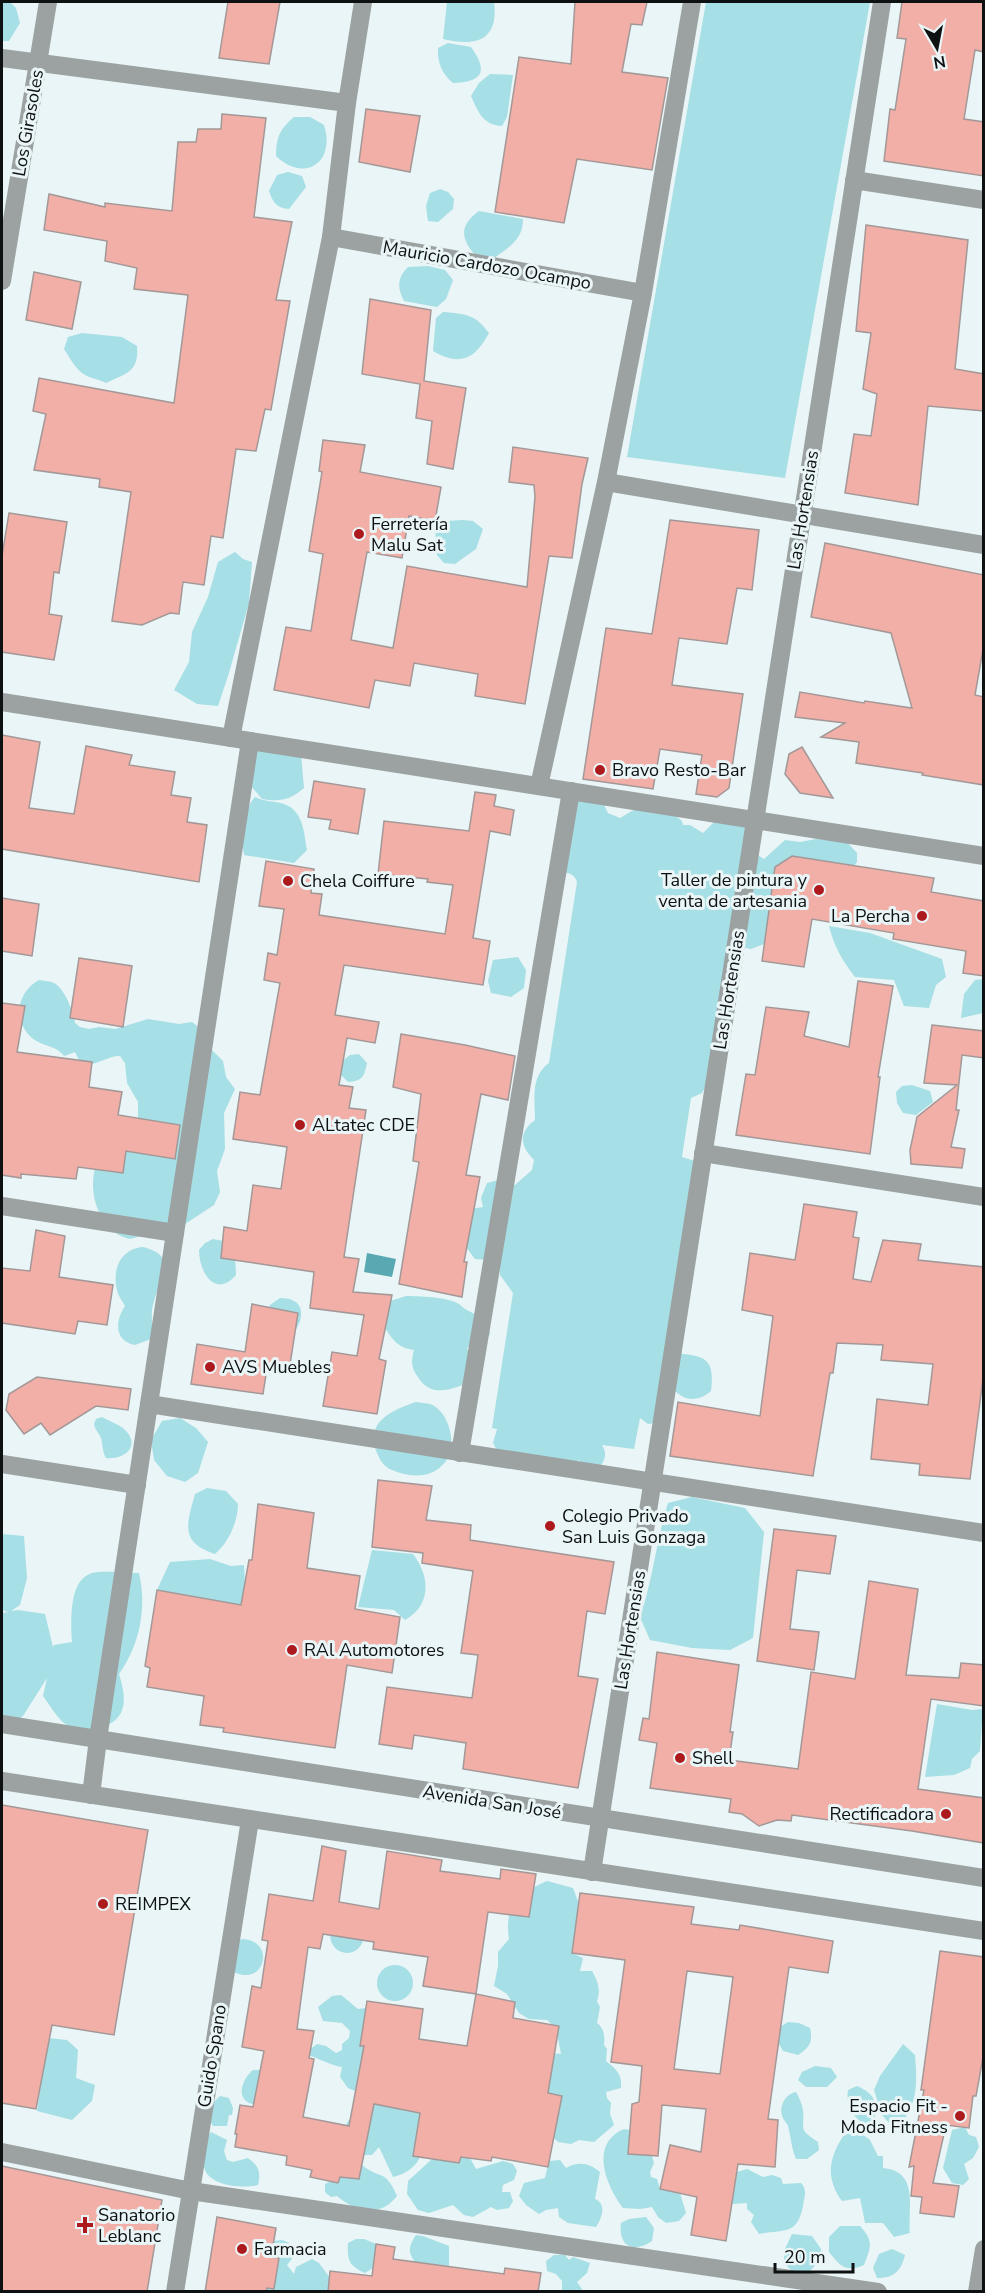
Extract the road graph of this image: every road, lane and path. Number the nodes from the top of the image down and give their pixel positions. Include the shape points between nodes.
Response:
1 (48, 2) edge
2 (363, 2) edge
3 (692, 2) edge
4 (882, 2) edge
5 (2, 58) edge
6 (38, 64) junction
7 (347, 103) junction
8 (854, 180) junction
9 (984, 200) edge
10 (332, 237) junction
11 (2, 281) edge
12 (643, 293) junction
13 (606, 482) junction
14 (802, 515) junction
15 (984, 544) edge
16 (2, 702) edge
17 (231, 738) junction
18 (250, 741) junction
19 (539, 786) junction
20 (571, 791) junction
21 (755, 820) junction
22 (984, 856) edge
23 (704, 1153) junction
24 (984, 1197) edge
25 (2, 1206) edge
26 (175, 1233) junction
27 (149, 1404) junction
28 (460, 1453) junction
29 (2, 1464) edge
30 (652, 1483) junction
31 (137, 1485) junction
32 (984, 1533) edge
33 (2, 1724) edge
34 (98, 1739) junction
35 (2, 1781) edge
36 (92, 1795) junction
37 (600, 1819) junction
38 (250, 1820) junction
39 (592, 1872) junction
40 (984, 1878) edge
41 (984, 1931) edge
42 (2, 2152) edge
43 (191, 2191) junction
44 (984, 2249) edge
45 (175, 2292) edge
46 (878, 2292) edge
47 (977, 2292) edge

1 - 6 street, Los Girasoles
2 - 7 street
3 - 12 street
4 - 8 street, Las Hortensias
5 - 6 street
6 - 7 street
6 - 11 street, Los Girasoles
7 - 10 street
8 - 9 street
8 - 14 street, Las Hortensias
10 - 12 street, Mauricio Cardozo Ocampo
10 - 17 street
12 - 13 street
13 - 14 street
13 - 19 street
14 - 15 street
14 - 21 street, Las Hortensias
16 - 17 street
17 - 18 street
18 - 19 street
18 - 26 street
19 - 20 street
20 - 21 street
20 - 28 street
21 - 22 street
21 - 23 street, Las Hortensias
23 - 24 street
23 - 30 street, Las Hortensias
25 - 26 street
26 - 27 street
27 - 28 street
27 - 31 street
28 - 30 street
29 - 31 street
30 - 32 street
30 - 37 street, Las Hortensias
31 - 34 street
33 - 34 street, Avenida San José
34 - 36 street
34 - 37 street, Avenida San José
35 - 36 street
36 - 38 street
37 - 39 street, Las Hortensias
37 - 40 street, Avenida San José
38 - 39 street
38 - 43 street, Guido Spano
39 - 41 street
42 - 43 street
43 - 45 street, Guido Spano
43 - 46 street
44 - 47 street

